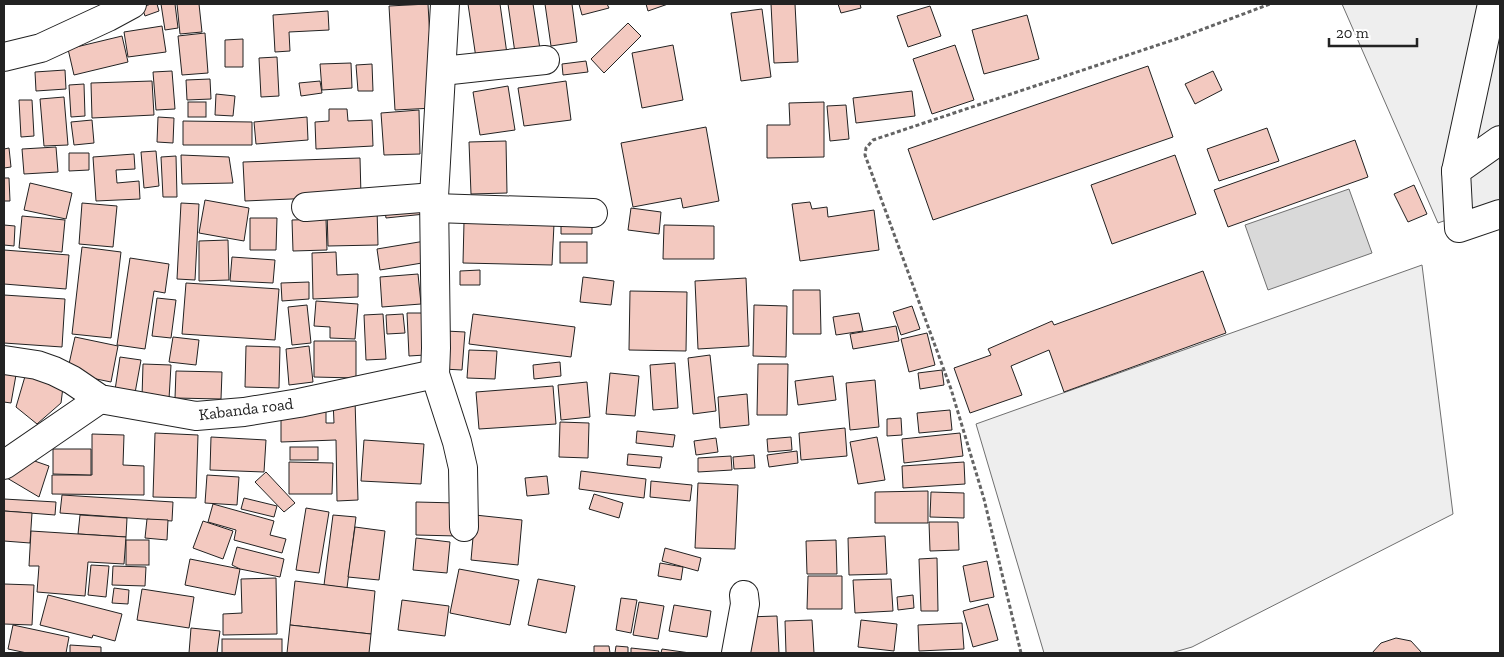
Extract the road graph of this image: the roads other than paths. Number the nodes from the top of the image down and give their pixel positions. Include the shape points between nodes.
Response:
1 (132, 4) edge
2 (445, 4) edge
3 (1492, 4) edge
4 (4, 57) edge
5 (545, 60) dead end
6 (442, 71) junction
7 (1500, 140) edge
8 (1456, 171) junction
9 (434, 202) junction
10 (306, 207) dead end
11 (594, 213) dead end
12 (1500, 214) edge
13 (4, 360) edge
14 (435, 374) junction
15 (100, 399) junction
16 (4, 465) edge
17 (464, 527) dead end
18 (744, 595) dead end
19 (736, 653) edge

1 - 4 street via 41,48
2 - 6 street
3 - 8 street
5 - 6 street
6 - 9 street
7 - 8 street
8 - 12 street via 1459,228
9 - 10 street
9 - 11 street
9 - 14 street
13 - 15 street, Kabanda road via 54,371
14 - 15 street, Kabanda road via 299,403 196,416
14 - 17 street via 463,468
15 - 16 street
18 - 19 street

